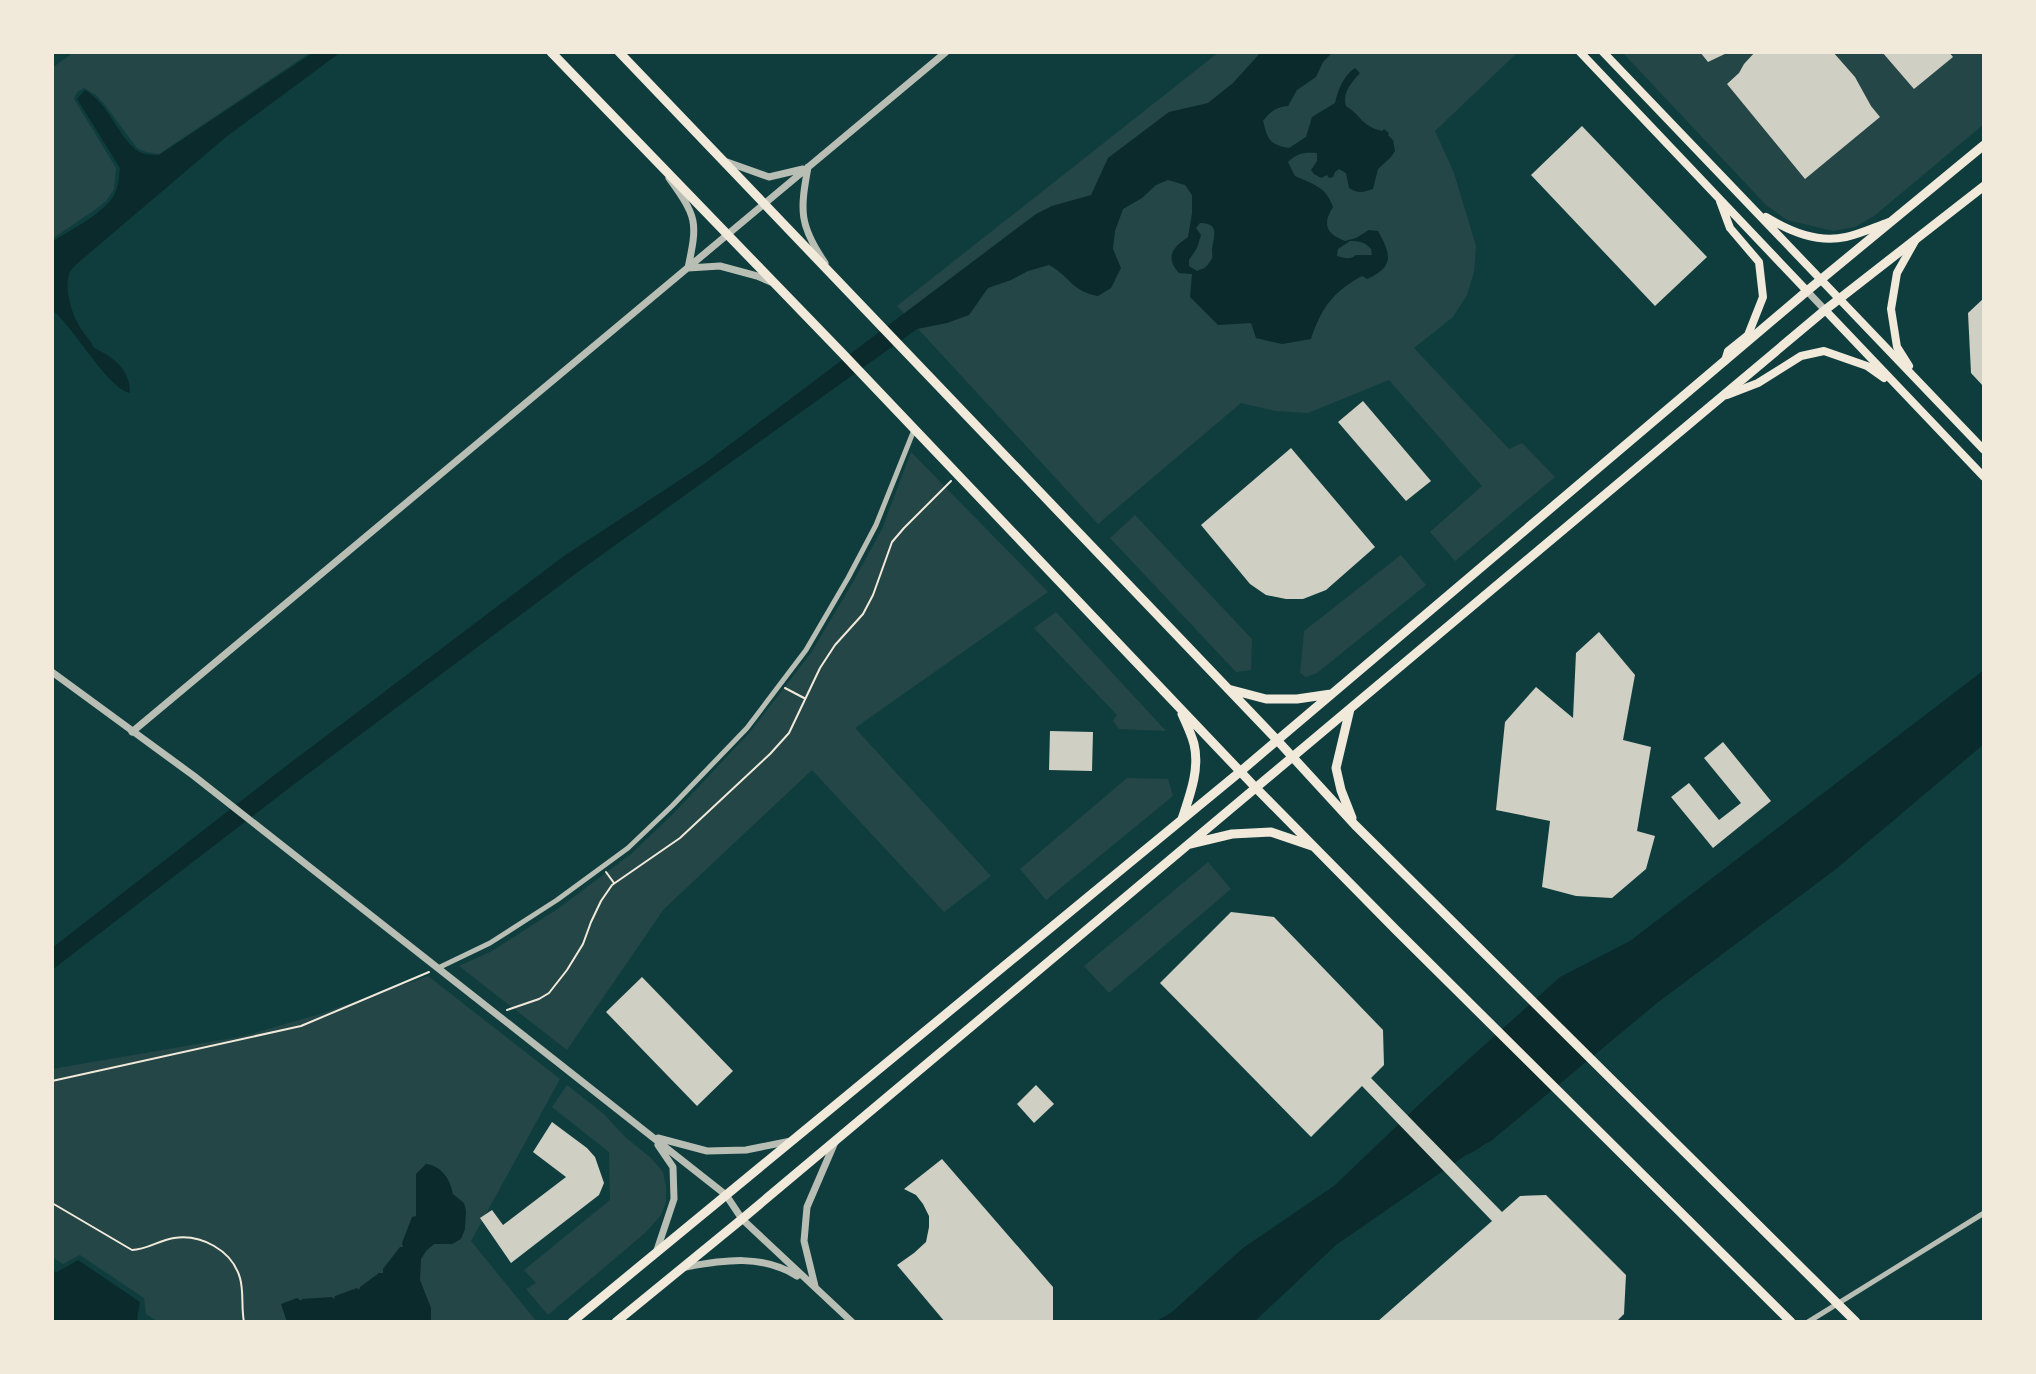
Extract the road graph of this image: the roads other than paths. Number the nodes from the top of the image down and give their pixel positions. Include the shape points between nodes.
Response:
1 (551, 52) edge
2 (619, 52) edge
3 (946, 52) edge
4 (1580, 52) edge
5 (1603, 52) edge
6 (1984, 145) edge
7 (723, 160) junction
8 (656, 161) junction
9 (808, 167) junction
10 (1984, 186) edge
11 (1718, 197) junction
12 (765, 204) junction
13 (1755, 210) junction
14 (1893, 220) junction
15 (728, 235) junction
16 (1916, 240) junction
17 (688, 268) junction
18 (837, 280) junction
19 (1822, 280) junction
20 (776, 285) junction
21 (1807, 291) junction
22 (1839, 299) junction
23 (1825, 310) junction
24 (1725, 361) junction
25 (1918, 381) junction
26 (1903, 393) junction
27 (1722, 397) junction
28 (914, 430) junction
29 (1984, 450) edge
30 (1984, 477) edge
31 (52, 672) edge
32 (1227, 688) junction
33 (1331, 694) junction
34 (1180, 707) junction
35 (1351, 708) junction
36 (132, 732) junction
37 (1277, 740) junction
38 (1291, 758) junction
39 (1241, 771) junction
40 (1255, 787) junction
41 (1182, 820) junction
42 (1355, 825) junction
43 (1187, 844) junction
44 (1315, 846) junction
45 (438, 968) junction
46 (652, 1136) junction
47 (836, 1140) junction
48 (791, 1141) junction
49 (726, 1195) junction
50 (1984, 1213) edge
51 (742, 1219) junction
52 (655, 1254) junction
53 (683, 1267) junction
54 (816, 1288) junction
55 (1839, 1305) junction
56 (572, 1322) edge
57 (616, 1322) edge
58 (852, 1322) edge
59 (1791, 1322) edge
60 (1808, 1322) edge
61 (1856, 1322) edge

1 - 8 main road
2 - 7 main road
3 - 9 street
4 - 11 main road
5 - 13 main road
6 - 14 main road
7 - 9 street via 769,177
7 - 12 main road
8 - 15 main road
8 - 17 street via 693,215
9 - 12 street
9 - 18 street via 801,206 804,225
10 - 16 main road
11 - 21 main road
11 - 24 main road via 1730,228 1759,262 1763,297 1748,335 1728,351
12 - 15 street
12 - 18 main road
13 - 14 main road via 1811,238 1845,237
13 - 19 main road
14 - 19 main road
15 - 17 street
15 - 20 main road
16 - 22 main road
16 - 25 main road via 1897,273 1891,309 1897,347
17 - 20 street via 720,266
17 - 36 street
18 - 32 main road
19 - 21 main road
19 - 22 main road
20 - 28 main road
21 - 23 street
21 - 24 main road
22 - 23 main road
22 - 25 main road
23 - 26 main road
23 - 27 main road
24 - 33 main road
25 - 29 main road
26 - 27 main road via 1867,366 1824,351 1801,356 1758,383
26 - 30 main road
27 - 35 main road
28 - 34 main road
28 - 45 street via 869,539 806,650 747,728 628,848 490,943
31 - 36 street
32 - 33 main road via 1266,699
32 - 37 main road
33 - 37 main road
34 - 39 main road
34 - 41 main road via 1196,762
35 - 38 main road
35 - 42 main road via 1336,768
36 - 45 street
37 - 38 main road
37 - 39 main road
38 - 40 main road
38 - 42 main road
39 - 40 main road
39 - 41 main road
40 - 43 main road
40 - 44 main road
41 - 48 main road
42 - 55 main road
43 - 44 main road via 1271,832
43 - 47 main road
44 - 59 main road
45 - 46 street
46 - 48 street via 707,1151
46 - 49 street
46 - 52 street via 673,1167 674,1199
47 - 51 main road
47 - 54 street via 807,1207 804,1241
48 - 49 main road
49 - 51 street
49 - 52 main road
50 - 55 street
51 - 53 main road
51 - 54 street
52 - 56 main road
53 - 54 street via 758,1261 783,1267
53 - 57 main road
54 - 58 street
55 - 60 street
55 - 61 main road

